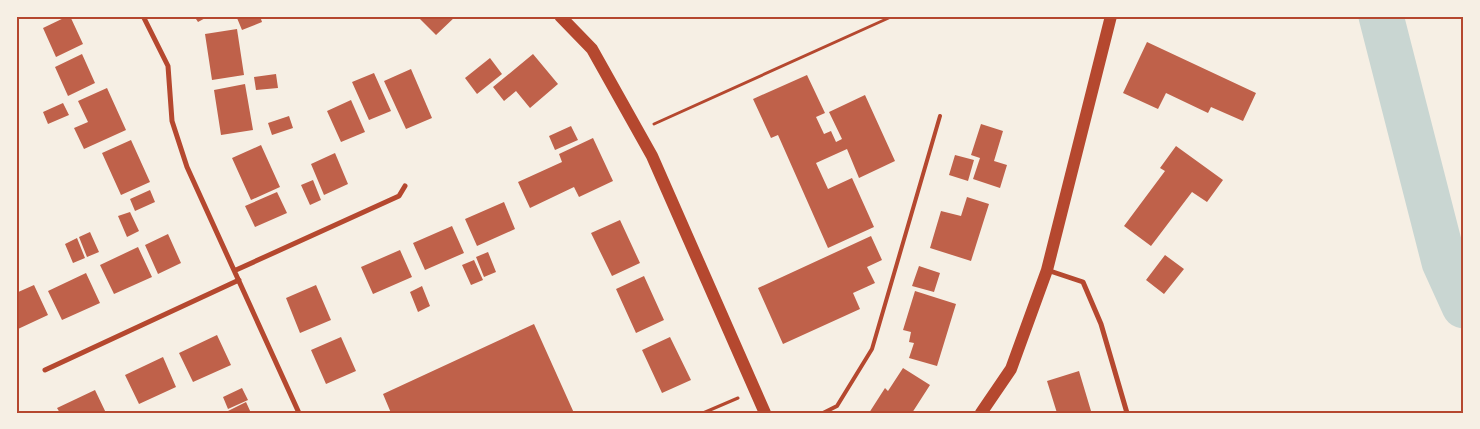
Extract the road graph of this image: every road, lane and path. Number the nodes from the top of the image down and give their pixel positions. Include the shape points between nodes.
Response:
1 (143, 16) edge
2 (560, 16) edge
3 (893, 16) edge
4 (1111, 16) edge
5 (940, 116) dead end
6 (638, 131) junction
7 (404, 186) dead end
8 (236, 270) junction
9 (1047, 270) junction
10 (239, 280) junction
11 (45, 370) dead end
12 (755, 391) junction
13 (299, 413) edge
14 (703, 413) edge
15 (765, 413) edge
16 (823, 413) edge
17 (981, 413) edge
18 (1127, 413) edge

1 - 8 street via 168,66 172,121 187,167
2 - 6 main road via 592,49
3 - 6 path
4 - 9 main road
5 - 16 lane via 872,349 837,406
6 - 12 main road via 716,298
7 - 8 street via 399,196
8 - 10 street
9 - 17 main road via 1011,368
9 - 18 street via 1083,282 1102,324
10 - 11 street
10 - 13 street
12 - 14 path
12 - 15 main road

